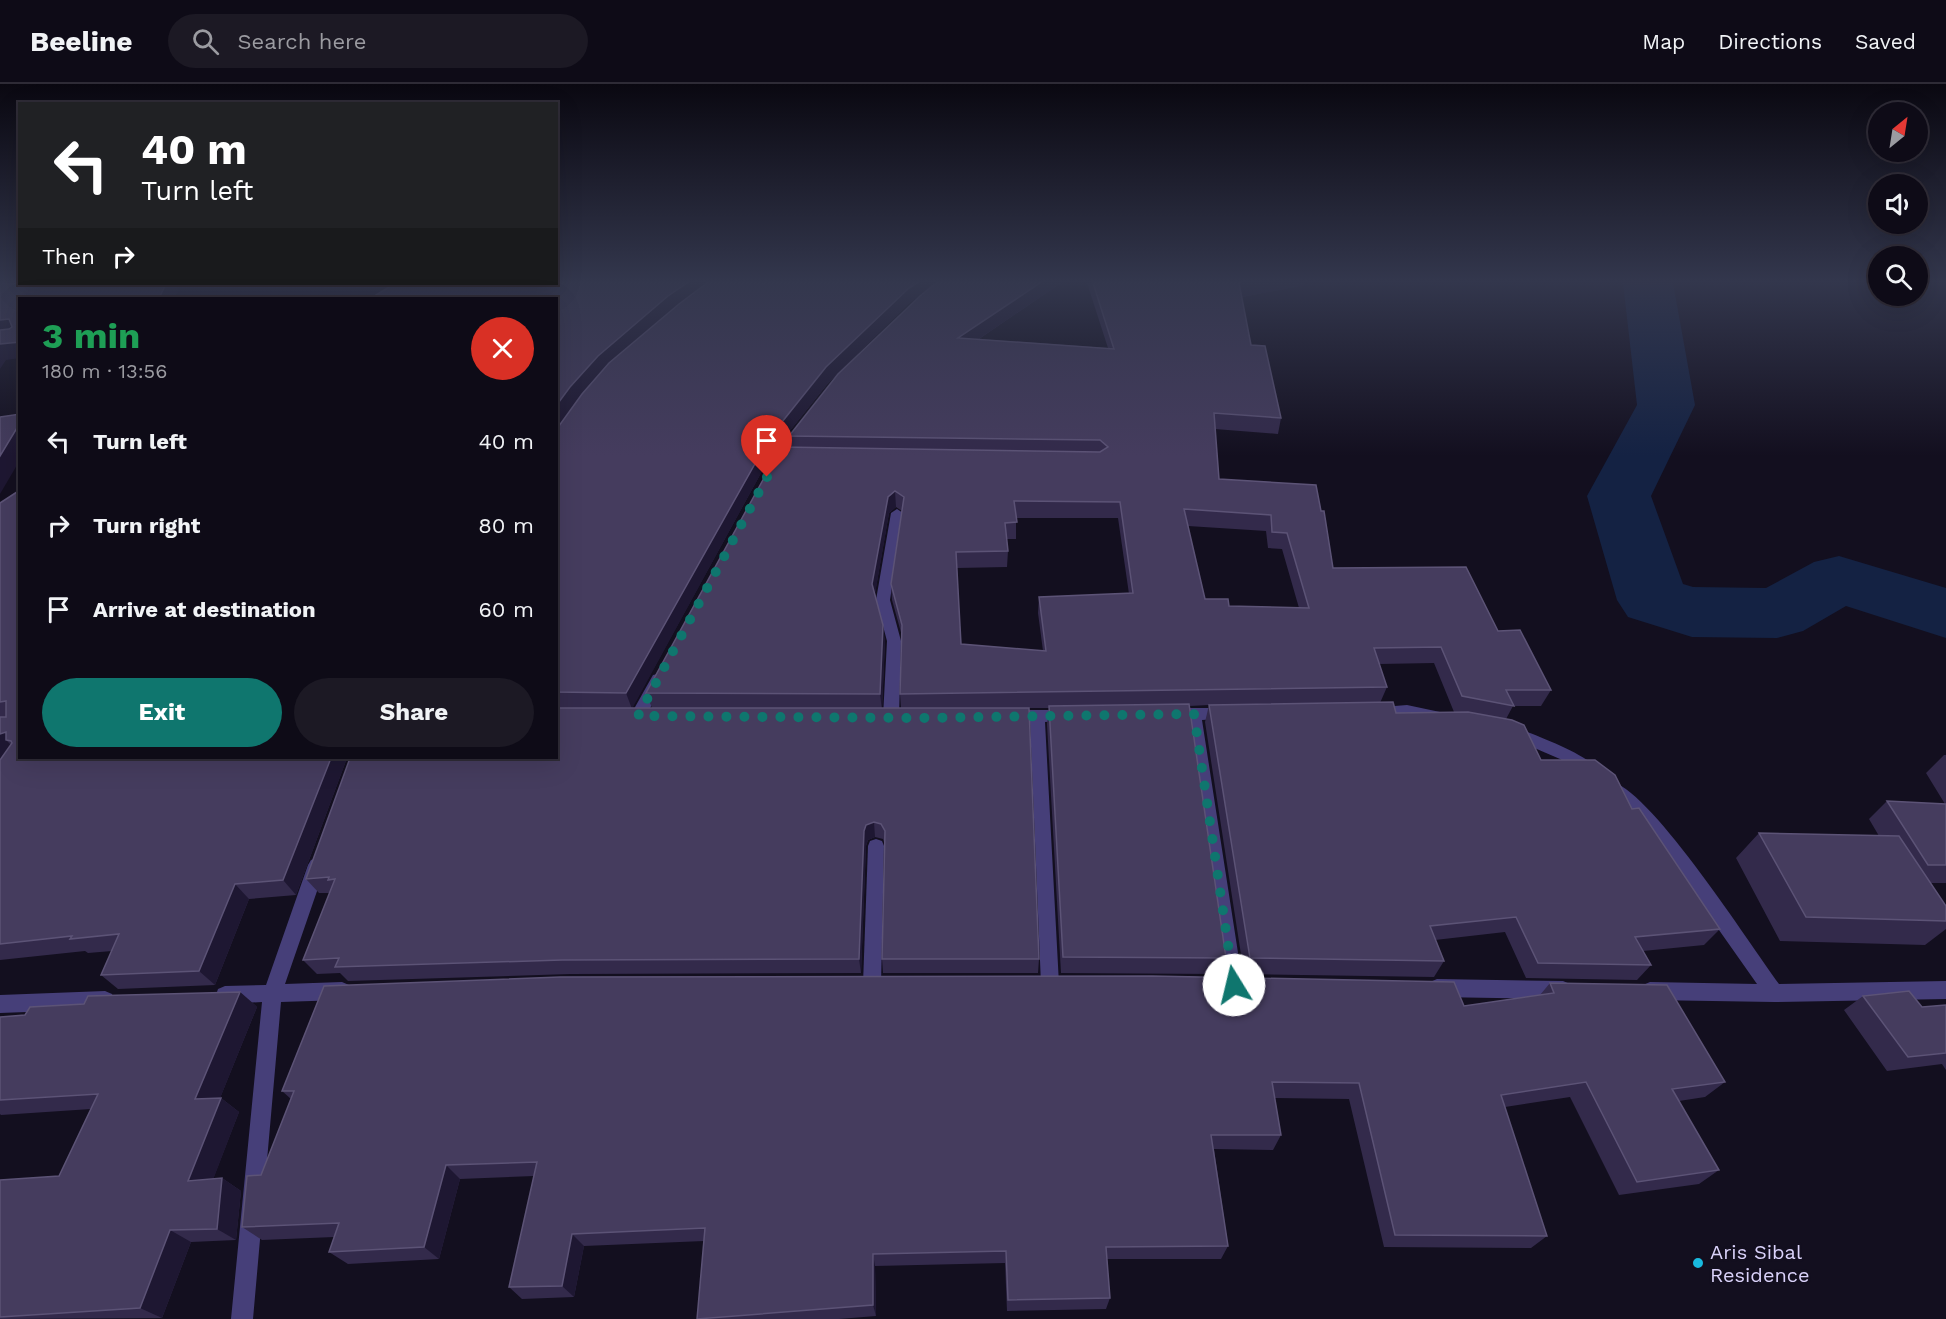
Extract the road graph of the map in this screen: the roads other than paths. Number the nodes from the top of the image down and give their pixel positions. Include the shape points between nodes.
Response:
1 (897, 513) edge
2 (666, 664) edge
3 (1359, 712) edge
4 (1154, 714) edge
5 (1194, 714) junction
6 (1241, 714) edge
7 (1084, 715) edge
8 (661, 716) edge
9 (1037, 716) junction
10 (990, 717) edge
11 (909, 718) edge
12 (1447, 718) edge
13 (1496, 728) edge
14 (876, 846) dead end
15 (323, 850) edge
16 (849, 984) edge
17 (872, 984) junction
18 (891, 984) edge
19 (1027, 984) edge
20 (1050, 984) junction
21 (1072, 984) edge
22 (1212, 984) edge
23 (1234, 985) junction
24 (1257, 985) edge
25 (1421, 988) edge
26 (1586, 990) edge
27 (1946, 990) edge
28 (356, 991) edge
29 (1633, 991) edge
30 (1774, 993) junction
31 (272, 994) junction
32 (201, 996) edge
33 (118, 999) edge
34 (0, 1004) edge
35 (242, 1319) edge

1 - 11 street via 884,600 894,641 885,717
2 - 8 street via 632,716
3 - 12 street via 1407,711
4 - 5 street
5 - 6 street
5 - 23 street
7 - 9 street
9 - 10 street
9 - 20 street
13 - 30 street via 1566,755 1635,806 1663,837
14 - 17 street
15 - 31 street
16 - 17 street
17 - 18 street
19 - 20 street
20 - 21 street
22 - 23 street
23 - 24 street
25 - 26 street
27 - 30 street
28 - 31 street
29 - 30 street
31 - 32 street
31 - 35 street
33 - 34 street

